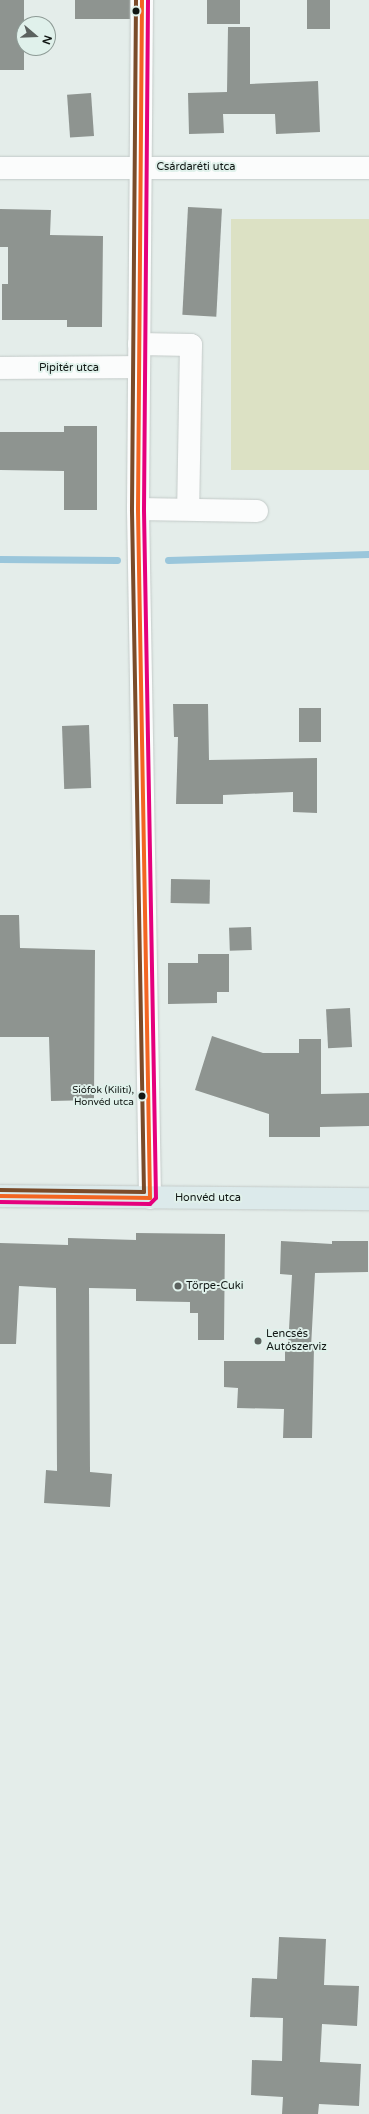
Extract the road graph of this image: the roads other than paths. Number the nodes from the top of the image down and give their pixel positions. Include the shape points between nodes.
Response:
1 (142, 0) edge
2 (140, 167) junction
3 (0, 168) edge
4 (369, 168) edge
5 (139, 344) junction
6 (139, 367) junction
7 (0, 368) edge
8 (138, 509) junction
9 (188, 509) junction
10 (257, 511) dead end
11 (0, 1196) edge
12 (150, 1198) junction
13 (369, 1199) edge

1 - 2 street
2 - 3 street, Csárdaréti utca
2 - 4 street, Csárdaréti utca
2 - 5 street
5 - 6 street
5 - 9 street via 191,345
6 - 7 street, Pipitér utca
6 - 8 street
8 - 9 street
8 - 12 street
9 - 10 street
11 - 12 main road, Honvéd utca
12 - 13 main road, Honvéd utca

